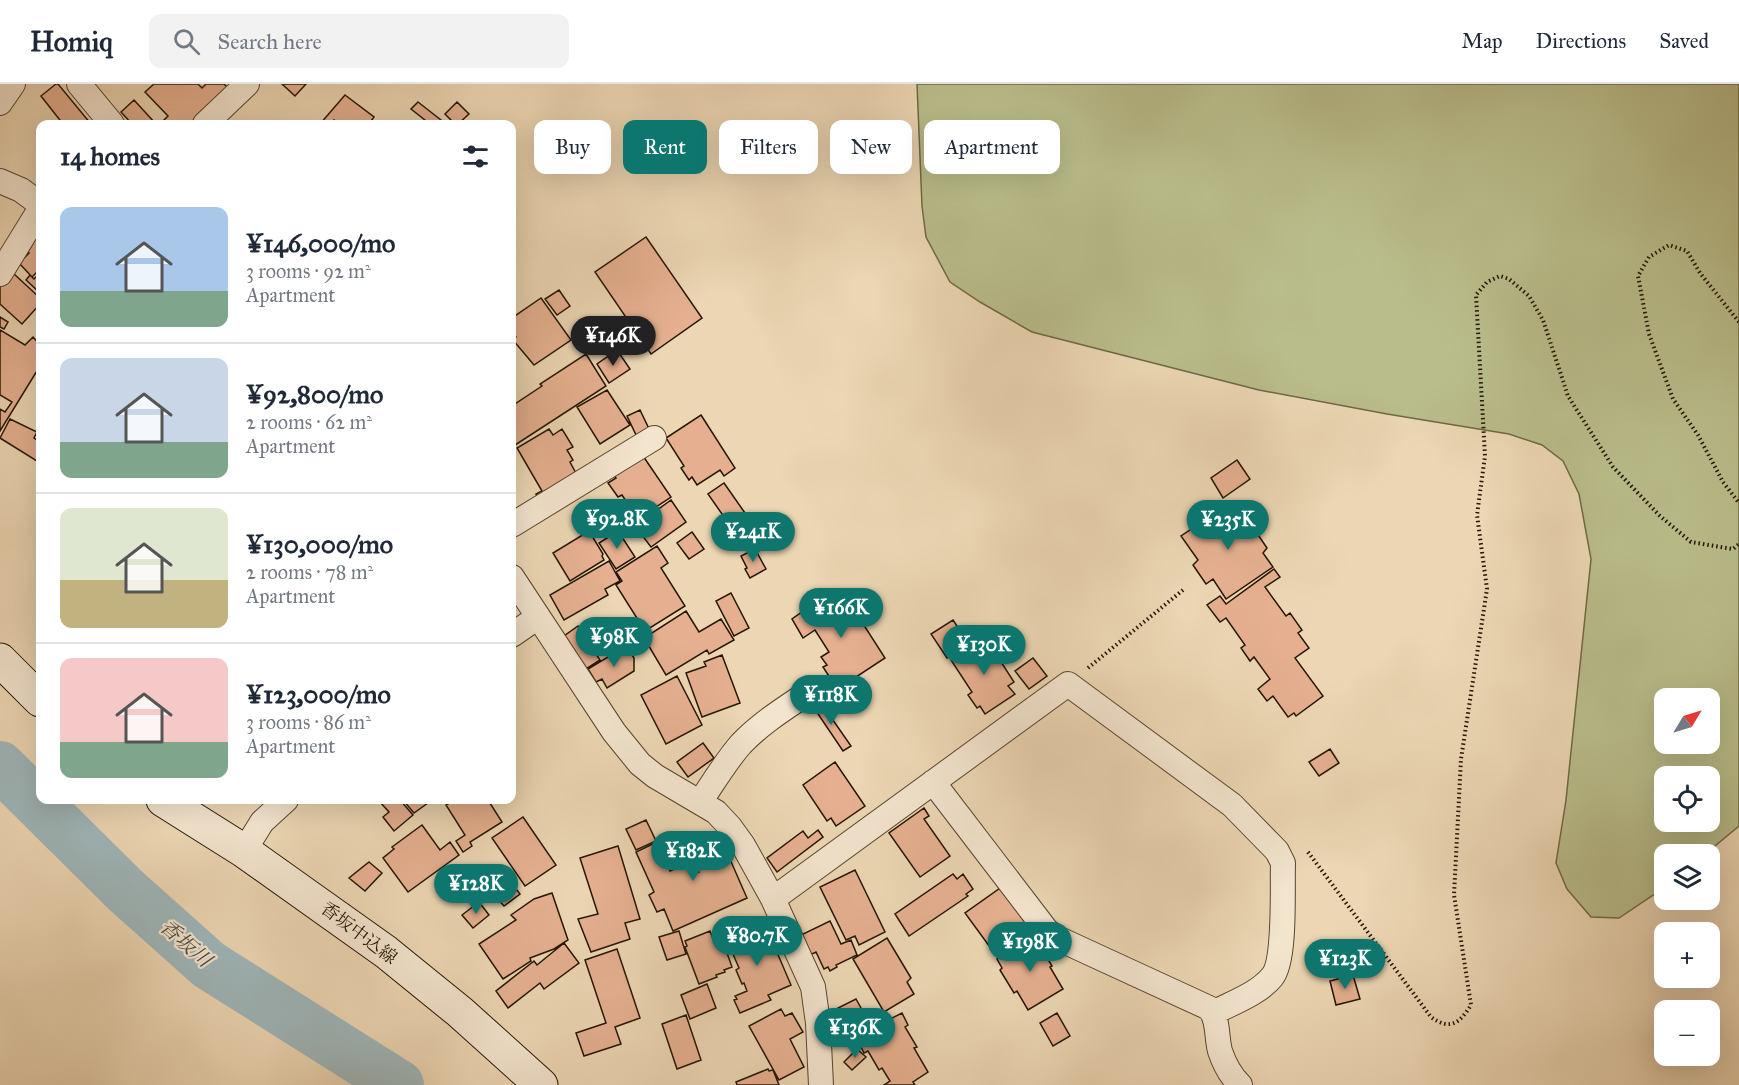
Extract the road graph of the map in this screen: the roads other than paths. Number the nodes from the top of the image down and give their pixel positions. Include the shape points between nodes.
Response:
1 (13, 84) edge
2 (79, 84) edge
3 (247, 84) edge
4 (0, 103) edge
5 (109, 120) edge
6 (209, 120) edge
7 (0, 181) edge
8 (36, 201) edge
9 (36, 216) edge
10 (0, 274) edge
11 (654, 438) dead end
12 (516, 523) edge
13 (516, 583) edge
14 (538, 617) junction
15 (516, 632) edge
16 (0, 660) edge
17 (812, 690) dead end
18 (36, 696) edge
19 (933, 782) junction
20 (700, 802) junction
21 (170, 804) edge
22 (282, 804) edge
23 (244, 851) junction
24 (773, 899) junction
25 (1213, 1013) junction
26 (542, 1085) edge
27 (820, 1085) edge
28 (1240, 1085) edge

1 - 4 street
2 - 5 street
3 - 6 street
7 - 8 street
9 - 10 street
11 - 12 street
13 - 14 street
14 - 15 street
14 - 20 street via 614,732 640,764
16 - 18 main road
17 - 20 street via 754,731
19 - 24 street
19 - 25 street via 1047,931
19 - 25 street via 1068,684 1232,805 1277,851 1283,863 1281,955 1274,976
20 - 24 street via 730,827
21 - 23 main road, 香坂中込線
22 - 23 street via 262,822
23 - 26 main road, 香坂中込線 via 386,952
24 - 27 street via 813,987
25 - 28 street via 1220,1051

